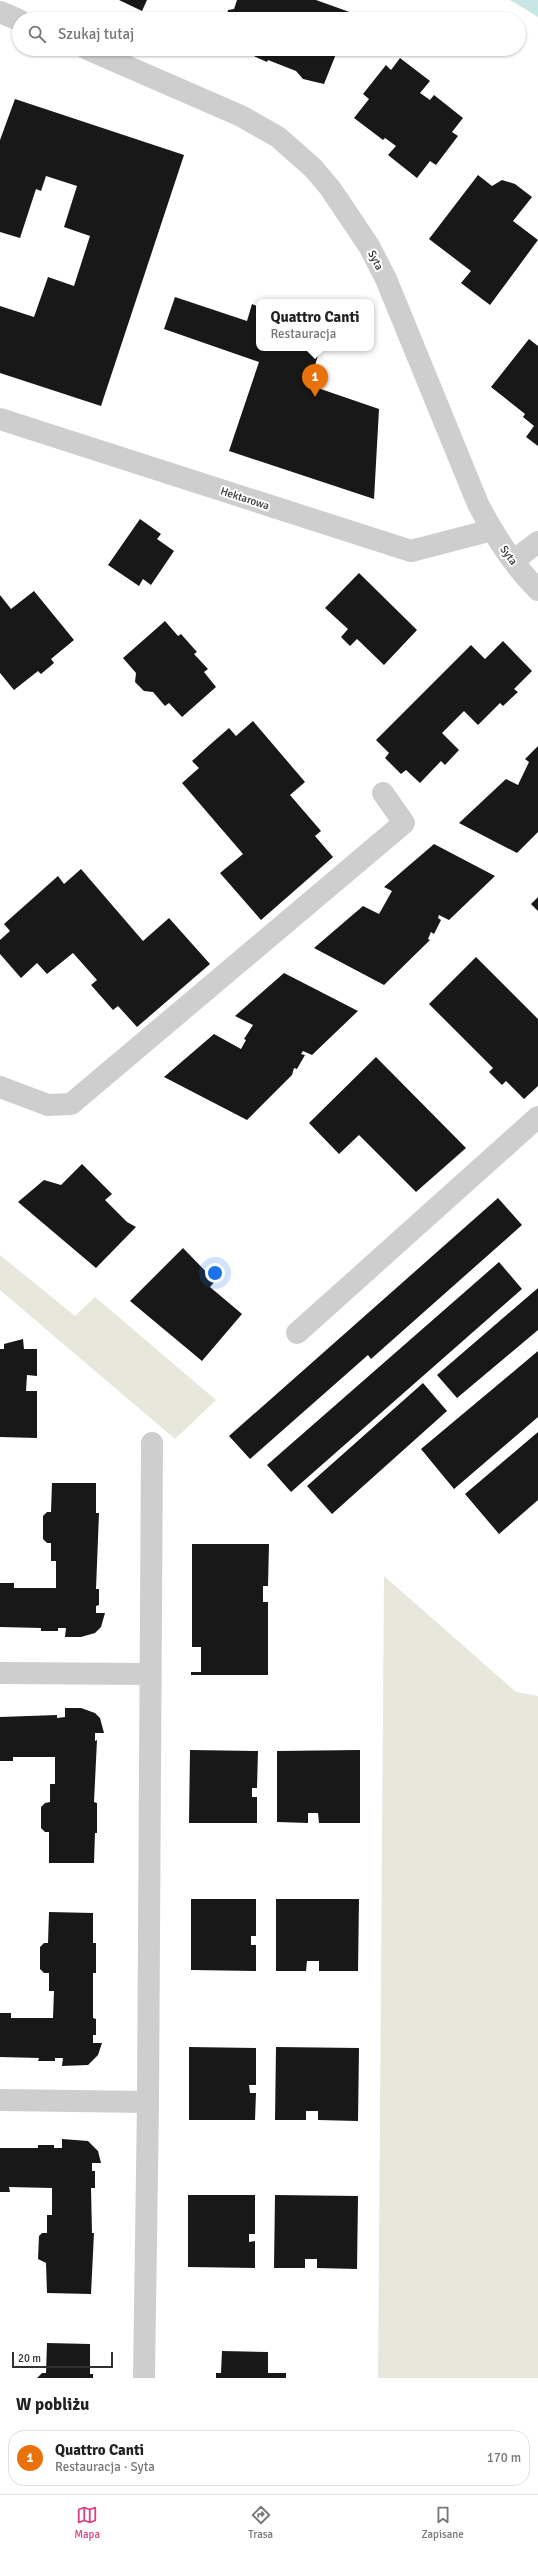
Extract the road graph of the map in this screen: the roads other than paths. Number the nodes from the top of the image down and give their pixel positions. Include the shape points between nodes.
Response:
1 (0, 12) edge
2 (12, 17) edge
3 (103, 56) edge
4 (0, 419) edge
5 (492, 530) junction
6 (538, 542) edge
7 (513, 561) junction
8 (538, 590) edge
9 (383, 794) dead end
10 (0, 1087) edge
11 (538, 1117) edge
12 (297, 1333) dead end
13 (152, 1443) dead end
14 (0, 1673) edge
15 (150, 1674) junction
16 (0, 2100) edge
17 (148, 2102) junction
18 (144, 2378) edge

1 - 2 street
3 - 5 street, Syta via 259,126 292,149 330,188 366,240 386,279 466,477
4 - 5 street, Hektarowa via 411,551
5 - 7 street, Syta
6 - 7 street
7 - 8 street, Syta
9 - 10 street via 404,823 71,1104 48,1105
11 - 12 street
13 - 15 street
14 - 15 street
15 - 17 street
16 - 17 street
17 - 18 street

